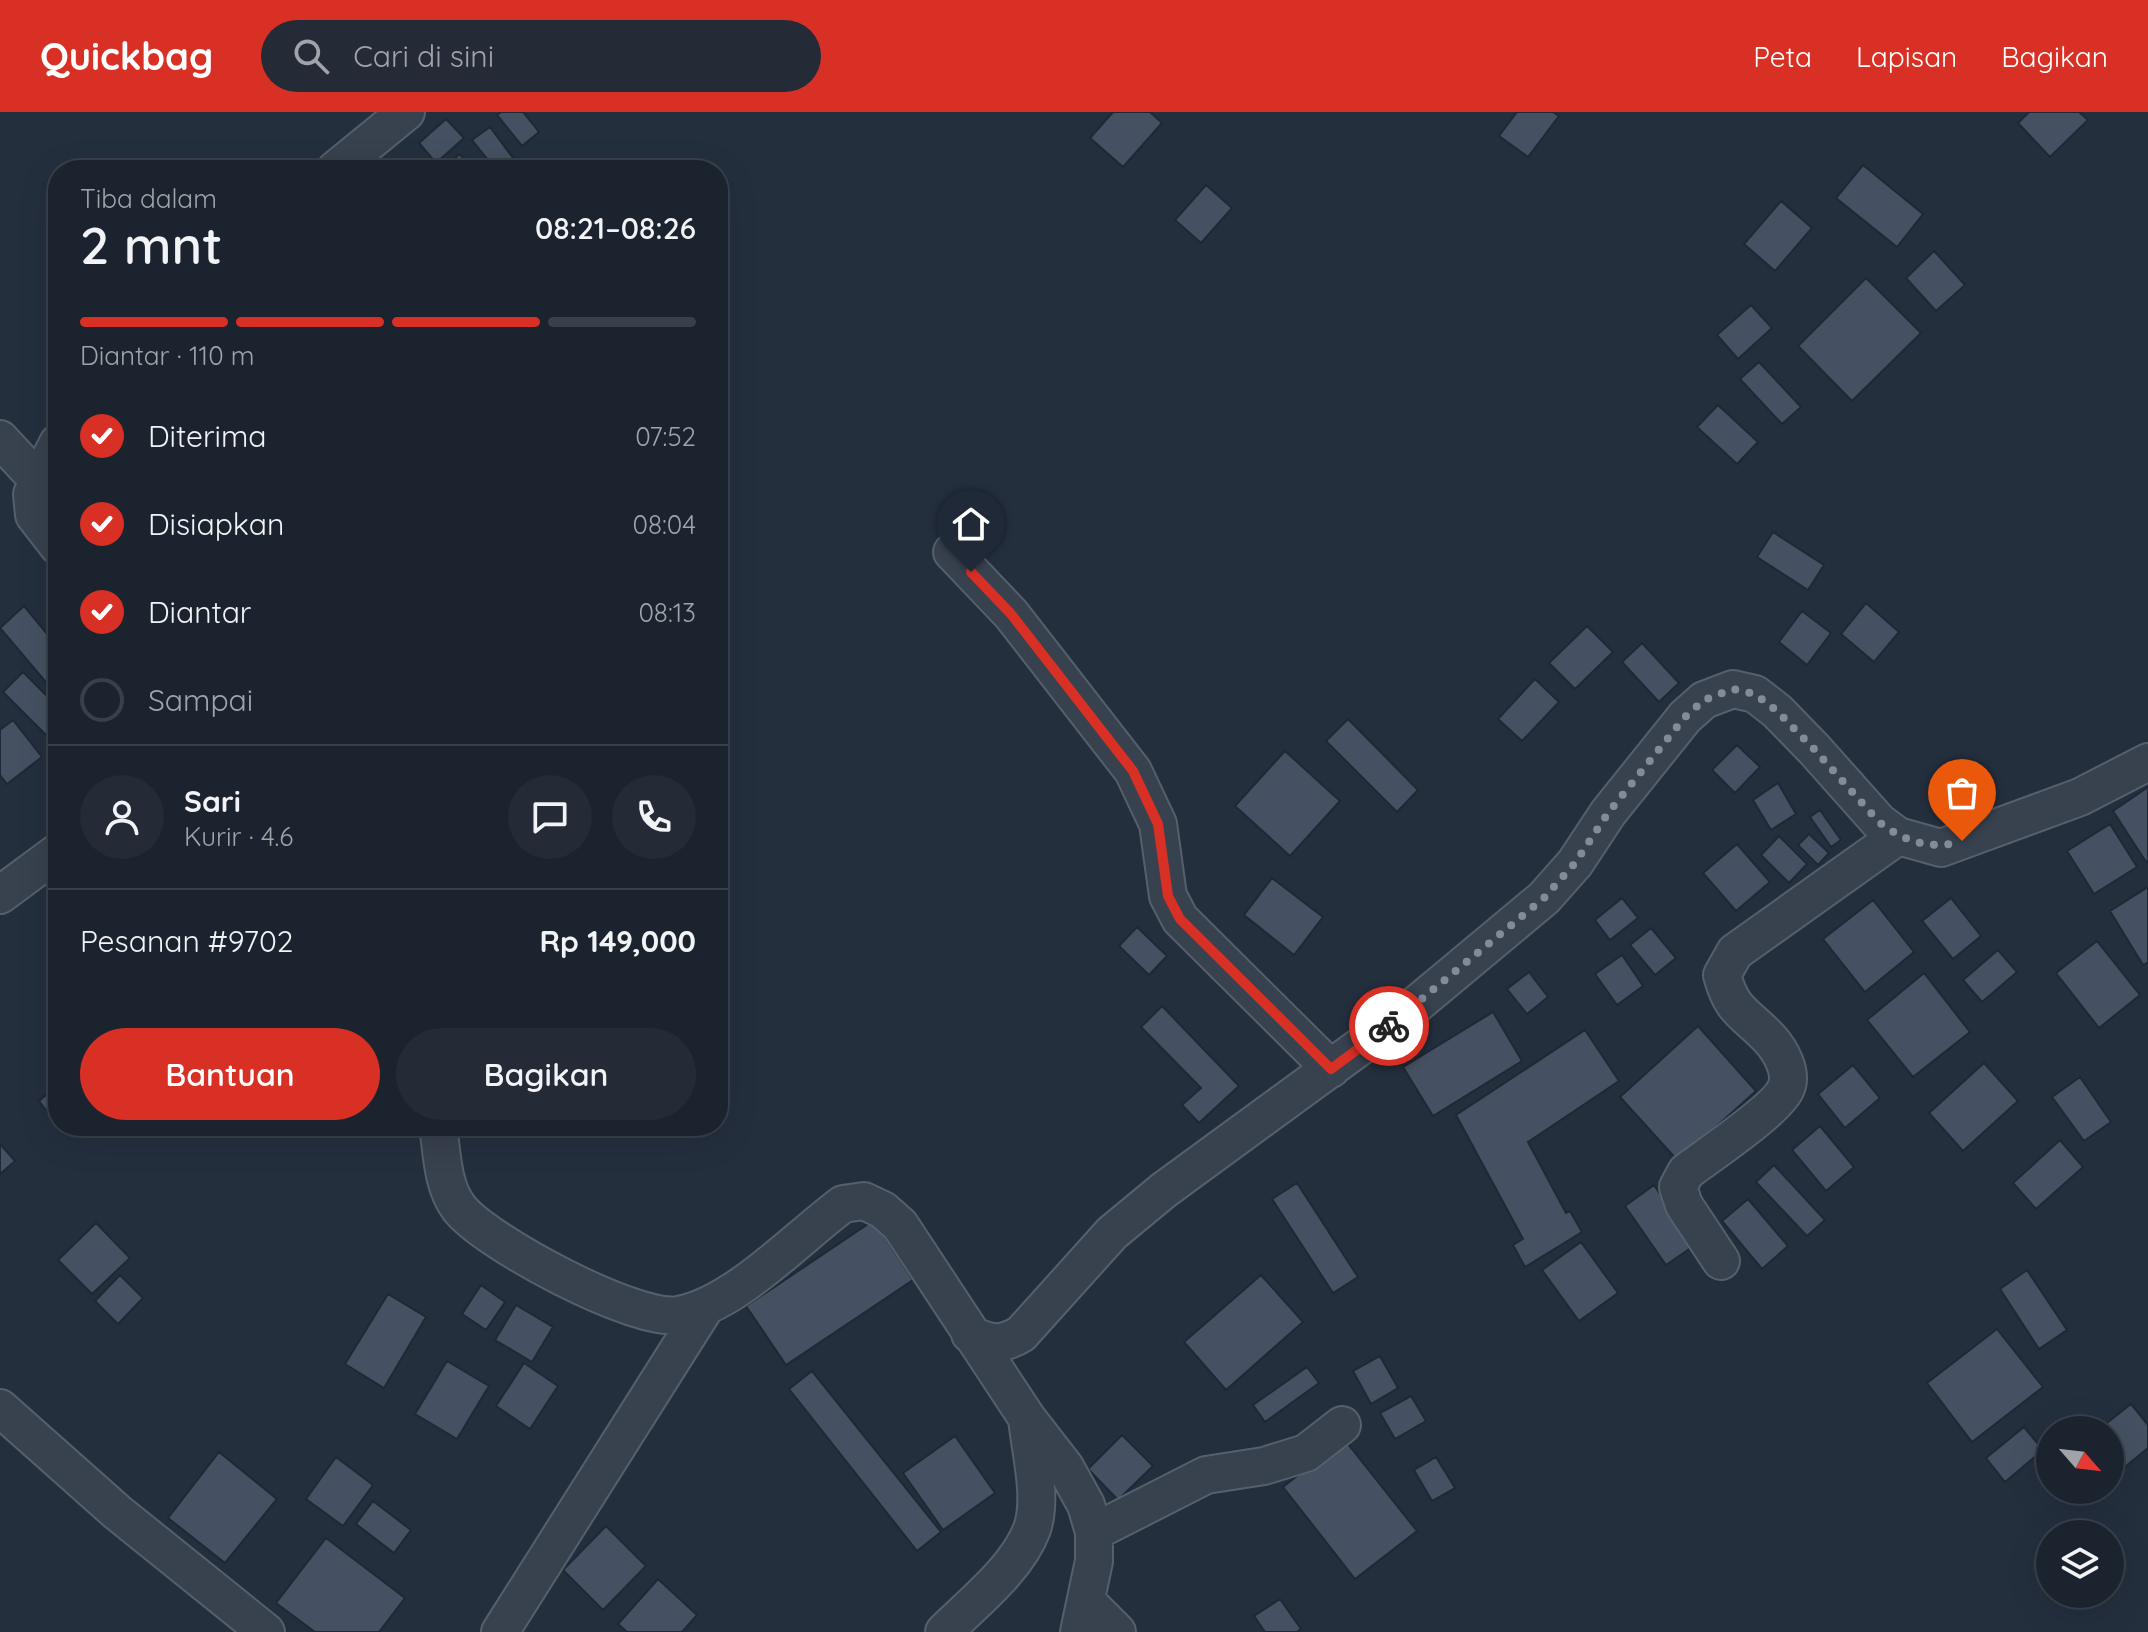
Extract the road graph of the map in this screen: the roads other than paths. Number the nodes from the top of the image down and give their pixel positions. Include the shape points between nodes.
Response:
1 (406, 112) edge
2 (347, 160) edge
3 (0, 439) edge
4 (48, 462) edge
5 (38, 480) junction
6 (48, 533) edge
7 (952, 552) dead end
8 (2148, 762) edge
9 (1898, 836) junction
10 (48, 859) edge
11 (0, 895) edge
12 (1331, 1069) junction
13 (440, 1136) edge
14 (1721, 1261) dead end
15 (706, 1306) junction
16 (970, 1334) junction
17 (0, 1408) edge
18 (1027, 1418) junction
19 (1342, 1425) dead end
20 (1094, 1532) junction
21 (1082, 1617) edge
22 (266, 1632) edge
23 (500, 1632) edge
24 (944, 1632) edge
25 (1117, 1632) edge

1 - 2 street
3 - 5 street
4 - 5 street
5 - 6 street via 32,494 34,515
7 - 12 street via 1011,614 1133,771 1158,824 1168,896 1180,919
8 - 9 street via 2080,797 1941,848
9 - 12 street via 1755,694 1733,689 1704,700 1685,717 1544,898
9 - 14 street via 1735,952 1722,975 1729,999 1772,1041 1789,1071 1786,1090 1770,1107 1686,1172 1678,1187
10 - 11 street
12 - 16 street via 1112,1233 1021,1334 992,1344
13 - 15 street via 447,1184 457,1205 474,1225 524,1257 654,1314 677,1315
15 - 16 street via 843,1204 864,1201 900,1225
15 - 23 street
16 - 18 street
17 - 22 street via 117,1512
18 - 20 street via 1065,1467
18 - 24 street via 1035,1499 1032,1529 990,1586
19 - 20 street via 1306,1453 1206,1475
20 - 21 street via 1094,1561
21 - 25 street

